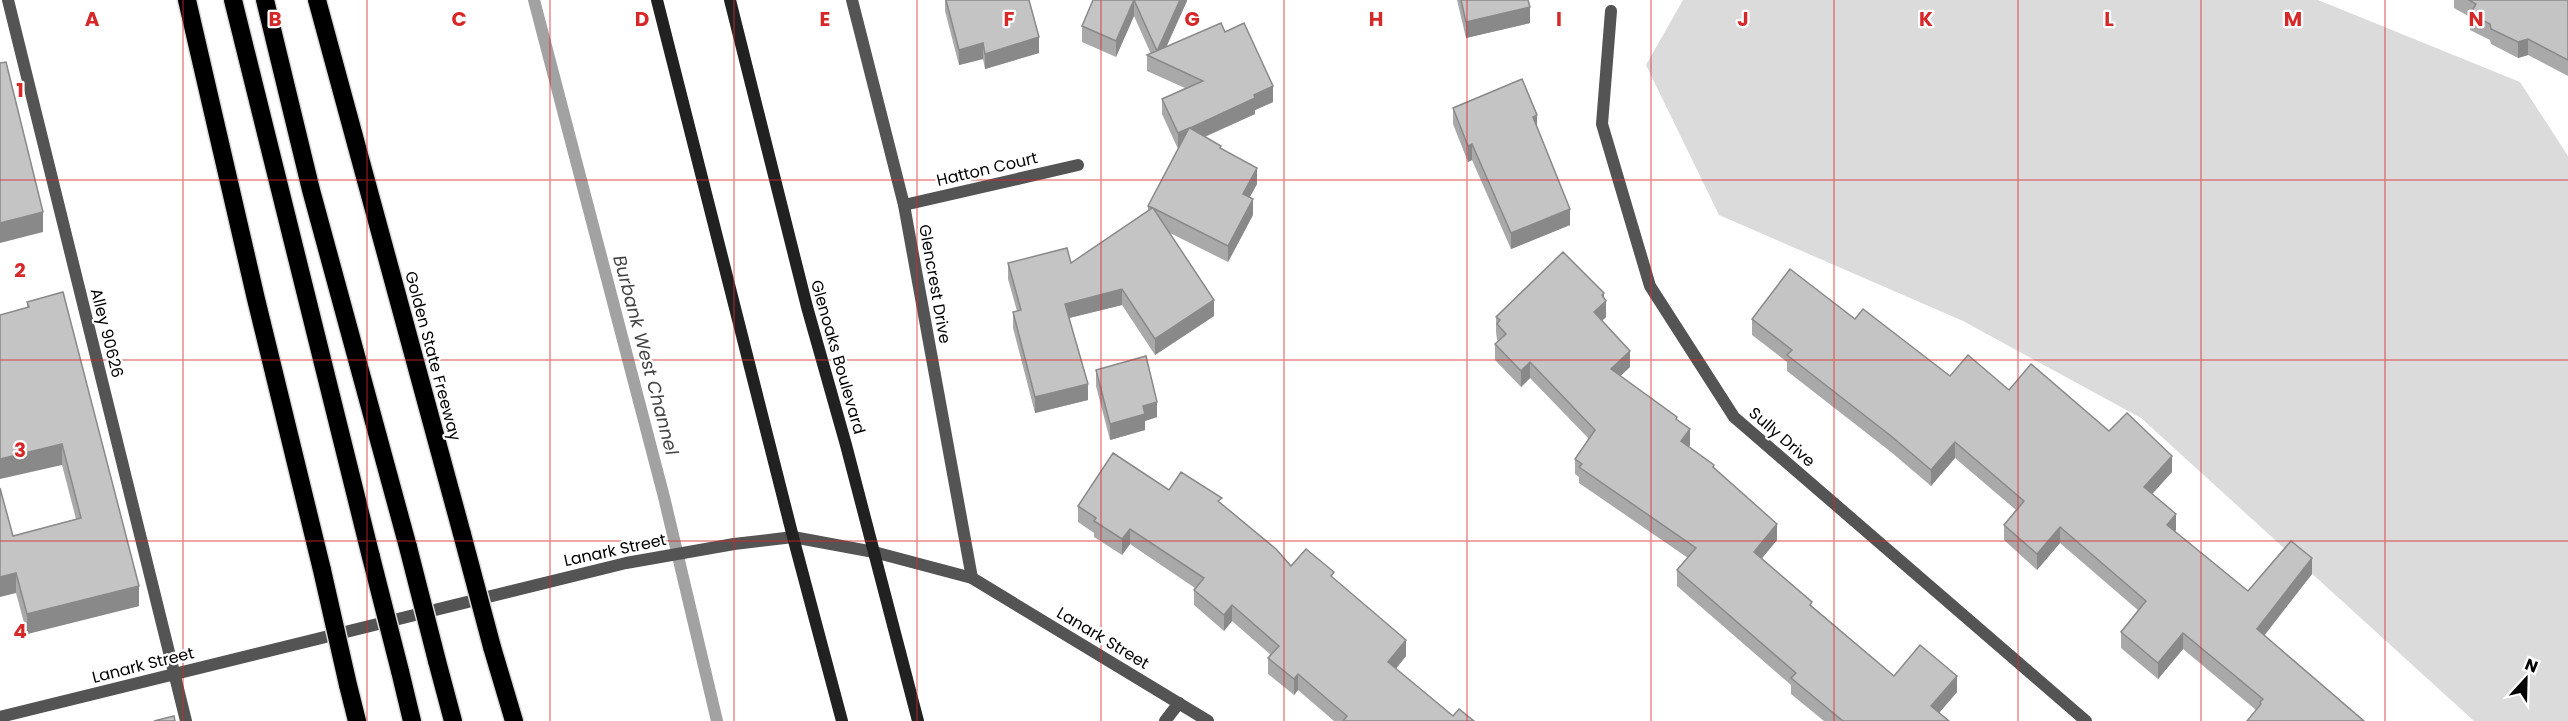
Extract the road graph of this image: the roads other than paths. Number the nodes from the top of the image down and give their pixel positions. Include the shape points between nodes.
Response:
1 (8, 0) edge
2 (187, 0) edge
3 (233, 0) edge
4 (265, 0) edge
5 (317, 0) edge
6 (657, 0) edge
7 (730, 0) edge
8 (852, 0) edge
9 (1611, 11) dead end
10 (1078, 165) dead end
11 (904, 205) junction
12 (793, 537) junction
13 (874, 552) junction
14 (972, 578) junction
15 (174, 674) junction
16 (1179, 703) junction
17 (0, 717) edge
18 (186, 721) edge
19 (357, 721) edge
20 (412, 721) edge
21 (453, 721) edge
22 (514, 721) edge
23 (842, 721) edge
24 (918, 721) edge
25 (1165, 721) edge
26 (1208, 721) edge
27 (2086, 721) edge

1 - 15 street, Alley 90626
2 - 19 highway, bridge
3 - 20 highway, bridge
4 - 21 highway, bridge
5 - 22 highway, Golden State Freeway, bridge
6 - 12 main road
7 - 13 main road, Glenoaks Boulevard
8 - 11 street, Glencrest Drive
9 - 27 street, Sully Drive via 1602,124 1650,286 1734,417
10 - 11 street, Hatton Court
11 - 14 street, Glencrest Drive
12 - 13 street, Lanark Street
12 - 15 street, Lanark Street via 626,563
12 - 23 main road
13 - 14 street, Lanark Street
13 - 24 main road, Glenoaks Boulevard
14 - 16 street, Lanark Street
15 - 17 street, Lanark Street
15 - 18 street, Alley 90626
16 - 25 street
16 - 26 street, Lanark Street

